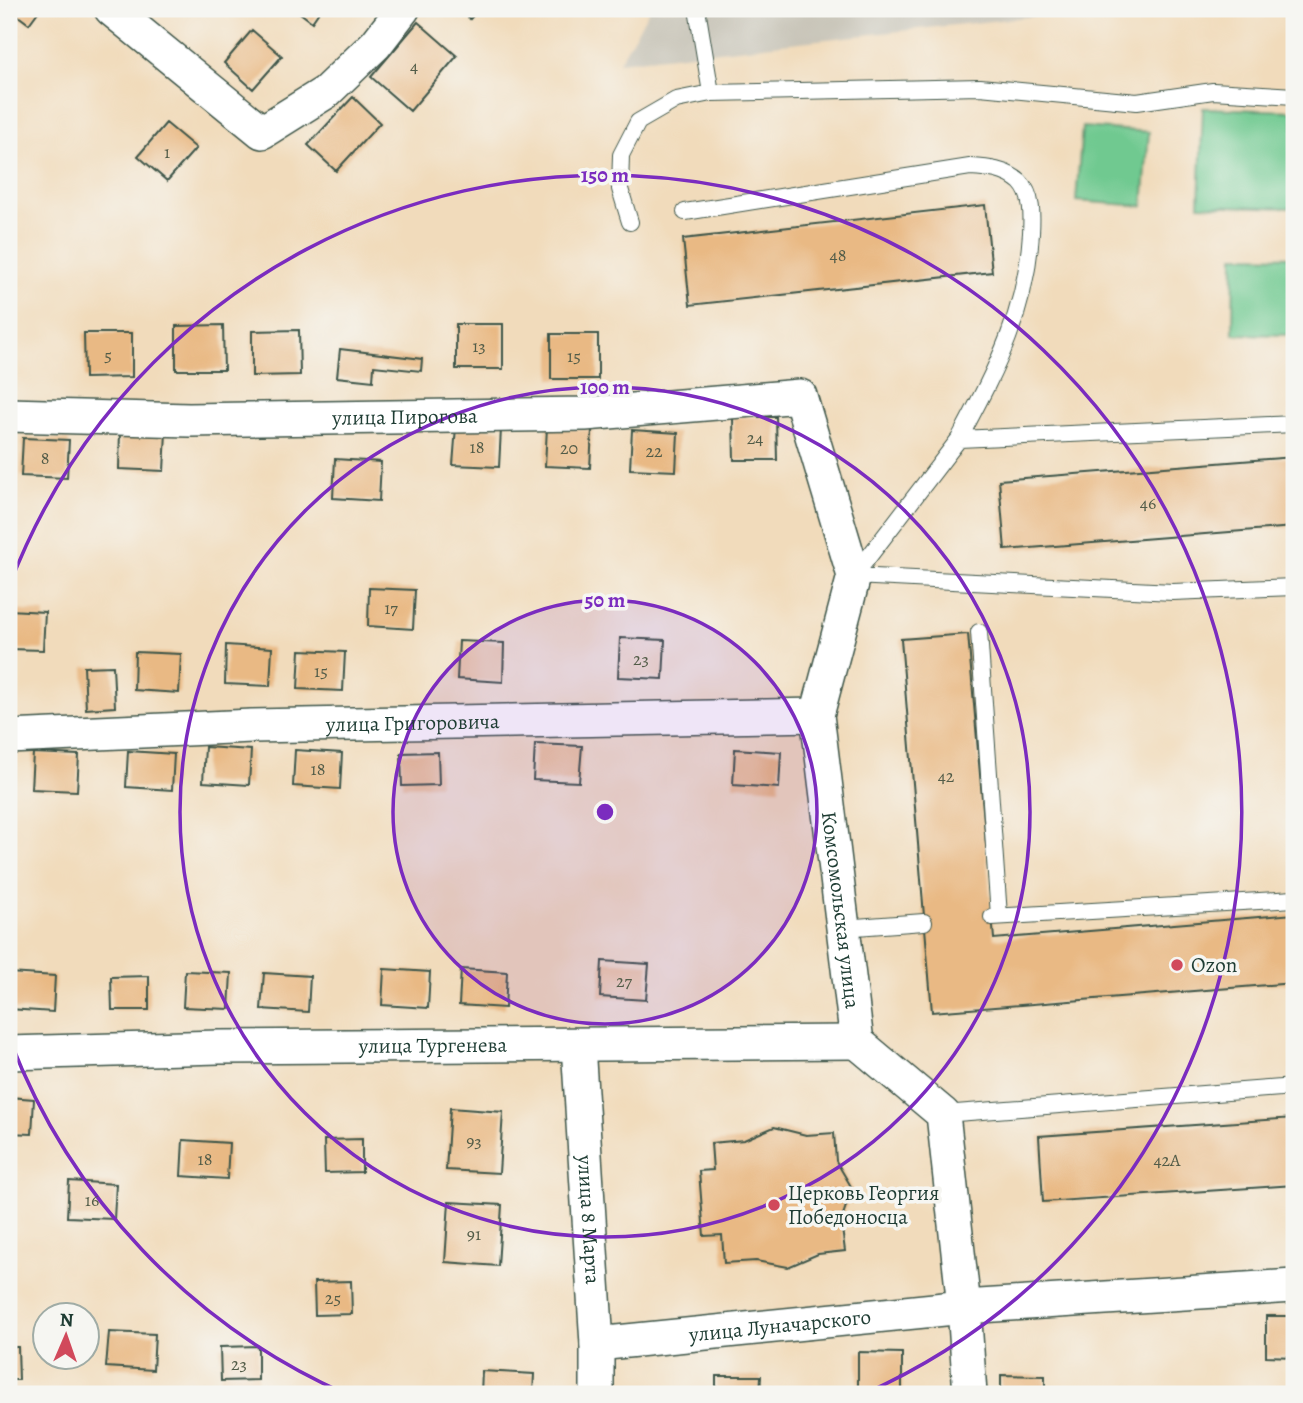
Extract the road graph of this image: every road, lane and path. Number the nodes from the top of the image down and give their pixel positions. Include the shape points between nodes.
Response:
1 (111, 9) edge
2 (403, 9) edge
3 (697, 9) edge
4 (711, 93) junction
5 (1294, 96) edge
6 (685, 212) dead end
7 (630, 222) dead end
8 (9, 415) edge
9 (1294, 424) edge
10 (959, 439) junction
11 (854, 576) junction
12 (1294, 587) edge
13 (979, 632) dead end
14 (817, 715) junction
15 (9, 737) edge
16 (1294, 899) edge
17 (924, 922) dead end
18 (842, 928) junction
19 (857, 1042) junction
20 (578, 1045) junction
21 (9, 1053) edge
22 (1294, 1087) edge
23 (943, 1114) junction
24 (1294, 1286) edge
25 (964, 1307) junction
26 (597, 1345) junction
27 (597, 1394) edge
28 (970, 1394) edge

1 - 2 street via 262,132 326,92 376,44
3 - 4 lane
4 - 5 lane via 980,87 1137,102 1213,91
4 - 7 lane via 676,100 638,122 621,155 620,189
6 - 10 lane via 970,167 999,169 1021,183 1033,208 1024,292 1012,331
8 - 11 street, улица Пирогова via 189,420 585,414 800,396
9 - 10 lane
10 - 11 lane
11 - 12 lane via 1173,592
11 - 14 street, Комсомольская улица
13 - 16 lane via 996,917
14 - 15 street, улица Григоровича via 253,726
14 - 18 street, Комсомольская улица
17 - 18 lane
18 - 19 street, Комсомольская улица
19 - 20 street, улица Тургенева
19 - 23 street
20 - 21 street, улица Тургенева
20 - 26 street, улица 8 Марта
22 - 23 lane
23 - 25 street
24 - 25 street, улица Луначарского
25 - 26 street, улица Луначарского
25 - 28 street
26 - 27 street, улица 8 Марта

